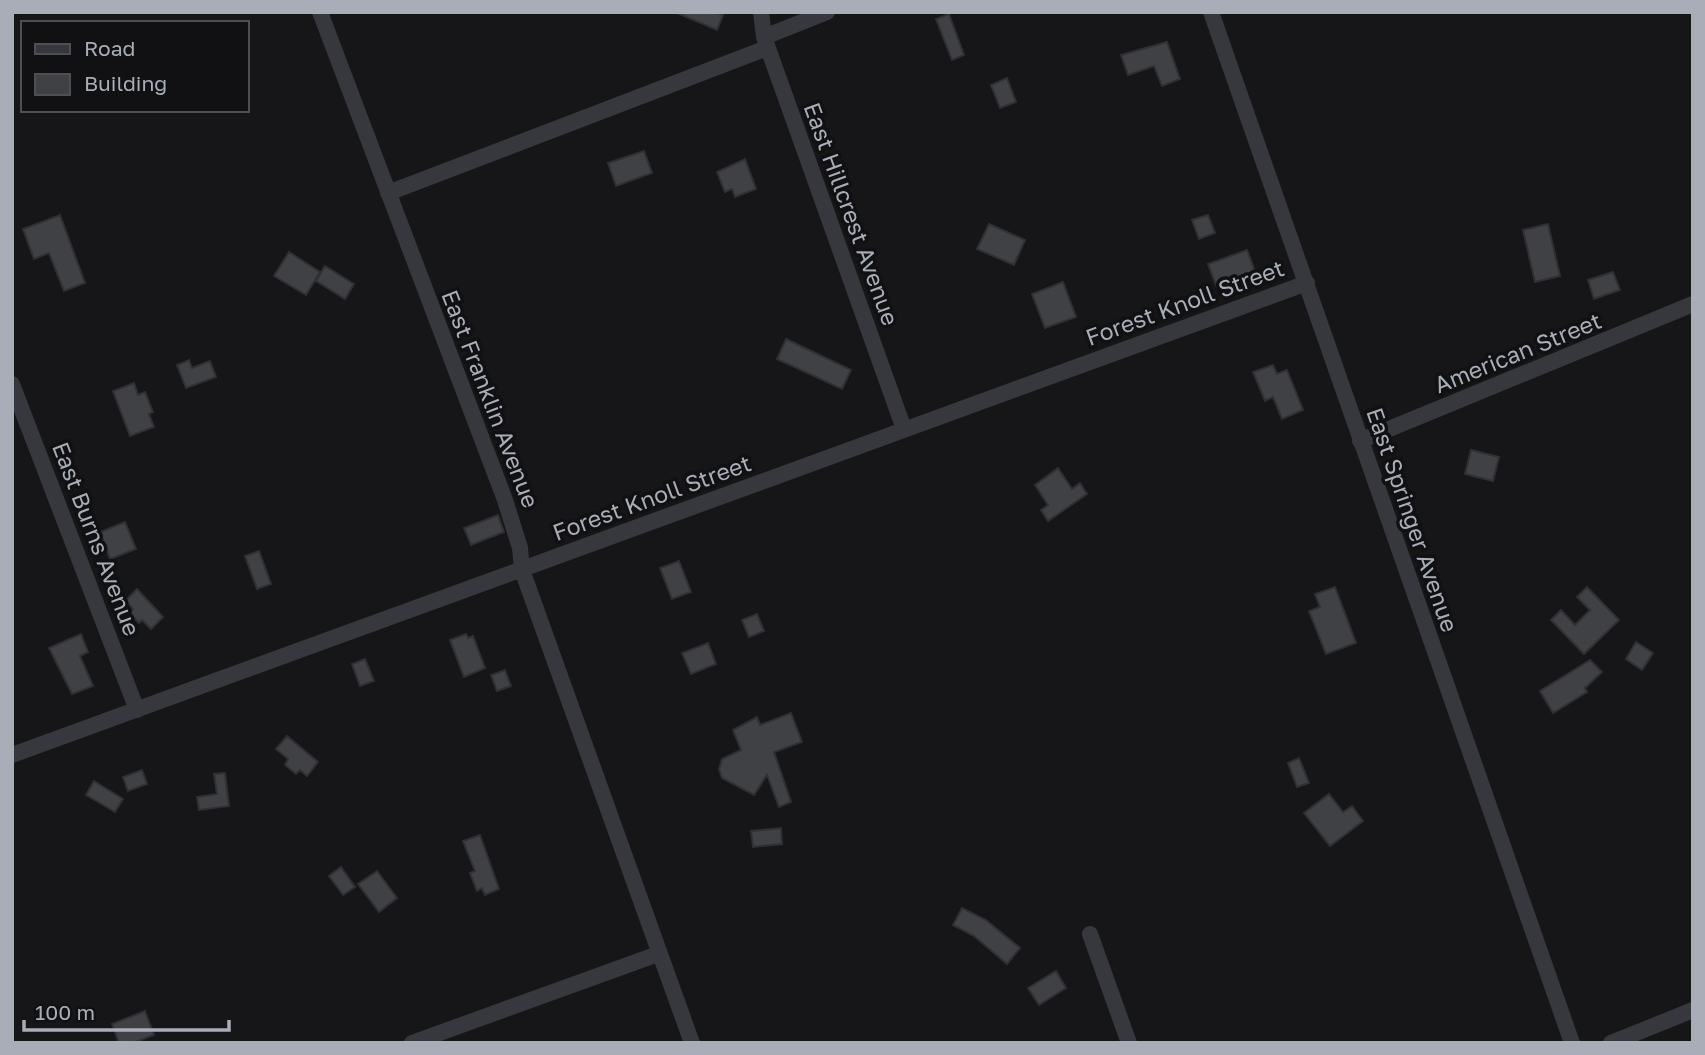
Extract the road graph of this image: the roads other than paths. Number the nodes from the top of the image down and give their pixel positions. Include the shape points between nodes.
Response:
1 (320, 12) edge
2 (761, 12) edge
3 (827, 12) edge
4 (1211, 12) edge
5 (766, 42) junction
6 (388, 193) junction
7 (1307, 283) junction
8 (1693, 304) edge
9 (12, 384) edge
10 (904, 429) junction
11 (1360, 441) junction
12 (522, 569) junction
13 (137, 710) junction
14 (12, 755) edge
15 (1090, 934) dead end
16 (658, 954) junction
17 (1693, 1010) edge
18 (412, 1043) edge
19 (692, 1043) edge
20 (1129, 1043) edge
21 (1572, 1043) edge
22 (1611, 1043) edge

1 - 6 street, East Franklin Avenue
2 - 5 street, East Hillcrest Avenue
3 - 5 street
4 - 7 street, East Springer Avenue
5 - 6 street
5 - 10 street, East Hillcrest Avenue
6 - 12 street, East Franklin Avenue via 505,500
7 - 10 street, Forest Knoll Street
7 - 11 street, East Springer Avenue
8 - 11 street, American Street
9 - 13 street, East Burns Avenue
10 - 12 street, Forest Knoll Street
11 - 21 street, East Springer Avenue
12 - 13 street, Forest Knoll Street
12 - 16 street, East Franklin Avenue
13 - 14 street, Forest Knoll Street
15 - 20 street
16 - 18 street
16 - 19 street, East Franklin Avenue
17 - 22 street

